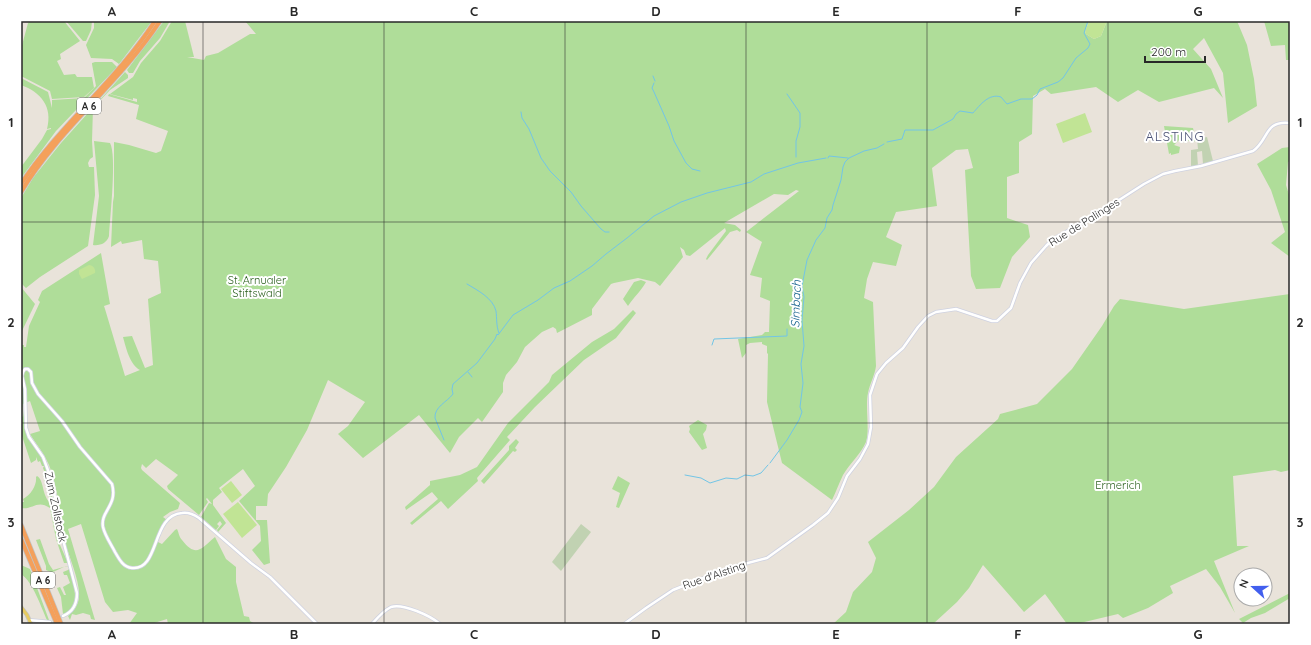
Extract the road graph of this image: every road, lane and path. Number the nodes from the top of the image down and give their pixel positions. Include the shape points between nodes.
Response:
1 (155, 21) edge
2 (160, 21) edge
3 (1290, 123) edge
4 (21, 184) edge
5 (21, 192) edge
6 (886, 363) joint
7 (21, 525) edge
8 (21, 539) edge
9 (21, 607) edge
10 (63, 616) dead end
11 (29, 620) junction
12 (50, 622) dead end
13 (31, 624) edge
14 (57, 624) edge
15 (61, 624) edge
16 (317, 624) edge
17 (372, 624) edge
18 (440, 624) edge
19 (624, 624) edge

1 - 4 highway, A 6 via 122,65 52,142
2 - 5 highway, A 6 via 144,44 48,152
3 - 6 main road, Rue de Palinges via 1280,123 1269,128 1253,151 1153,178 1048,243 1024,275 1011,308 998,320 992,321 956,309 933,313 918,326 903,348
6 - 19 main road, Rue d'Alsting via 877,374 871,391 871,427 868,444 847,476 835,504 825,516 766,558 729,568 673,590
7 - 15 highway, A 6
8 - 14 highway, A 6
9 - 11 main road
10 - 16 main road, Zum Zollstock via 70,613 75,606 76,588 63,543 50,473 26,428 22,372 27,369 31,372 32,383 38,394 112,484 113,499 105,515 103,527 124,564 133,568 143,565 151,555 164,523 172,516 190,513 270,577
11 - 12 main road
11 - 13 main road
17 - 18 main road via 385,611 396,606 424,614

